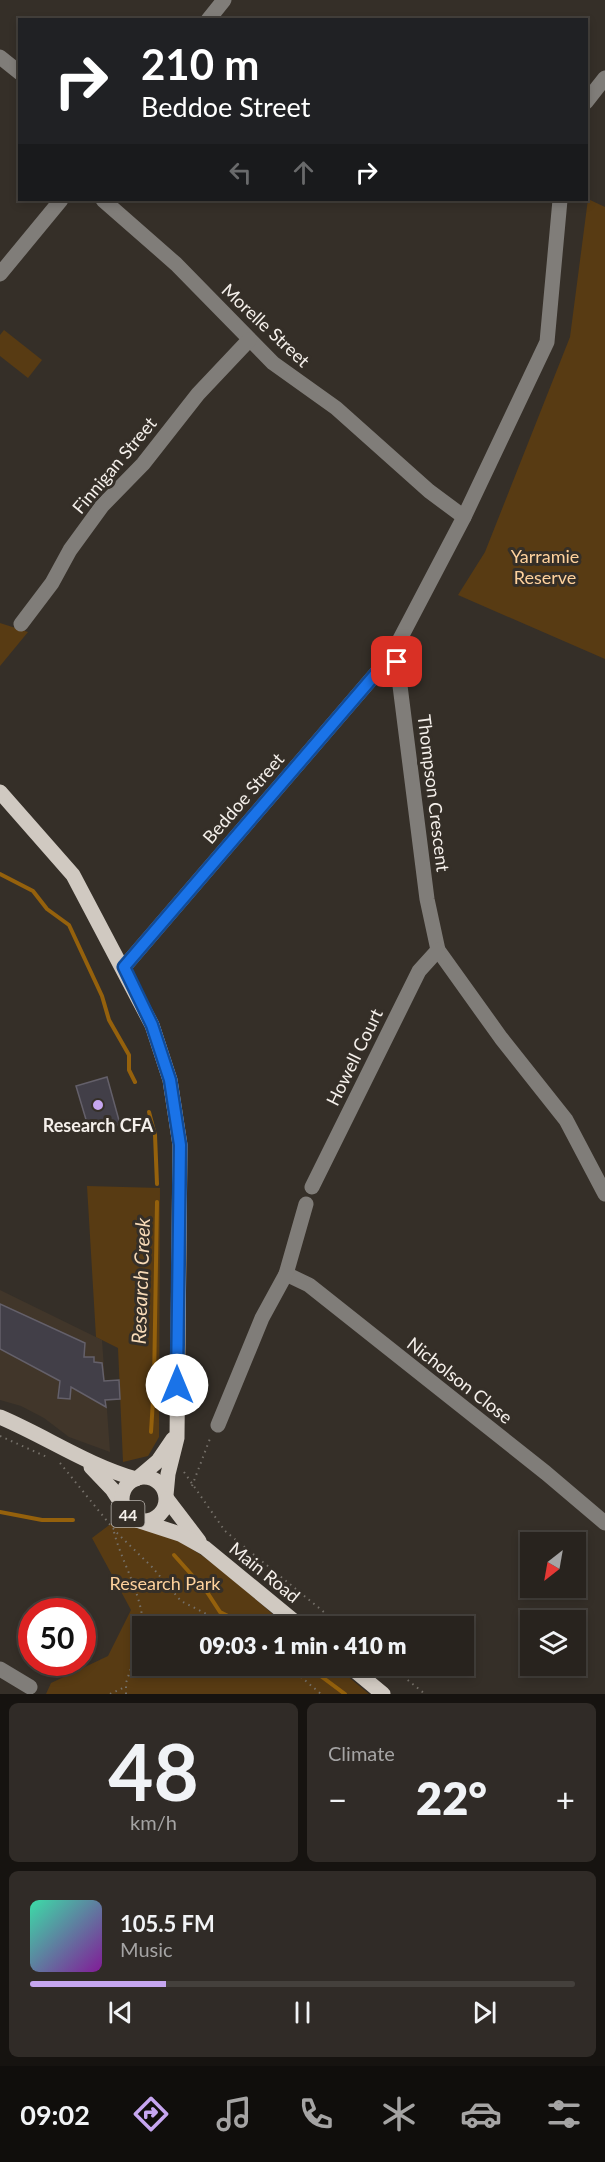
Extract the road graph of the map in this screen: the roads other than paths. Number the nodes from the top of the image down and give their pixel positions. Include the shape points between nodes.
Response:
1 (224, 0) edge
2 (210, 18) edge
3 (0, 57) edge
4 (18, 71) edge
5 (605, 78) edge
6 (588, 99) edge
7 (60, 201) edge
8 (104, 201) edge
9 (560, 201) edge
10 (0, 274) edge
11 (249, 340) junction
12 (464, 517) junction
13 (21, 624) dead end
14 (397, 662) junction
15 (0, 792) edge
16 (438, 950) junction
17 (124, 967) junction
18 (312, 1187) dead end
19 (605, 1194) edge
20 (306, 1203) dead end
21 (286, 1274) junction
22 (0, 1417) edge
23 (218, 1425) road end
24 (177, 1431) junction
25 (82, 1460) junction
26 (137, 1478) junction
27 (166, 1497) junction
28 (123, 1506) junction
29 (140, 1521) junction
30 (605, 1524) edge
31 (204, 1548) junction
32 (288, 1616) edge
33 (0, 1669) edge
34 (361, 1676) edge
35 (30, 1687) dead end
36 (383, 1694) edge

1 - 2 street
3 - 4 street
5 - 6 street
7 - 10 street
8 - 11 street, Morelle Street via 176,264
9 - 12 street, Thompson Crescent via 547,342
11 - 12 street, Morelle Street
11 - 13 street, Finnigan Street via 102,506
12 - 14 street, Thompson Crescent via 400,639
14 - 16 street, Thompson Crescent via 427,899
14 - 17 street, Beddoe Street via 379,670
15 - 17 main road via 73,875
16 - 18 street, Howell Court via 419,971
16 - 19 street, Thompson Crescent via 566,1120
17 - 24 main road via 152,1025 170,1080 180,1145
20 - 21 street
21 - 23 street via 262,1318
21 - 30 street, Nicholson Close via 309,1285
22 - 25 main road, Main Road
24 - 26 main road via 168,1449
24 - 27 main road
25 - 26 main road, Main Road
25 - 28 main road, Main Road via 105,1481
26 - 27 main road, Main Road / 44 via 156,1480
26 - 28 main road, 44 via 124,1490
27 - 29 main road, 44 via 157,1518
27 - 31 main road, Main Road
28 - 29 main road, Main Road / 44
29 - 31 main road, Main Road via 180,1534
31 - 32 main road, Main Road
33 - 35 street
34 - 36 main road

